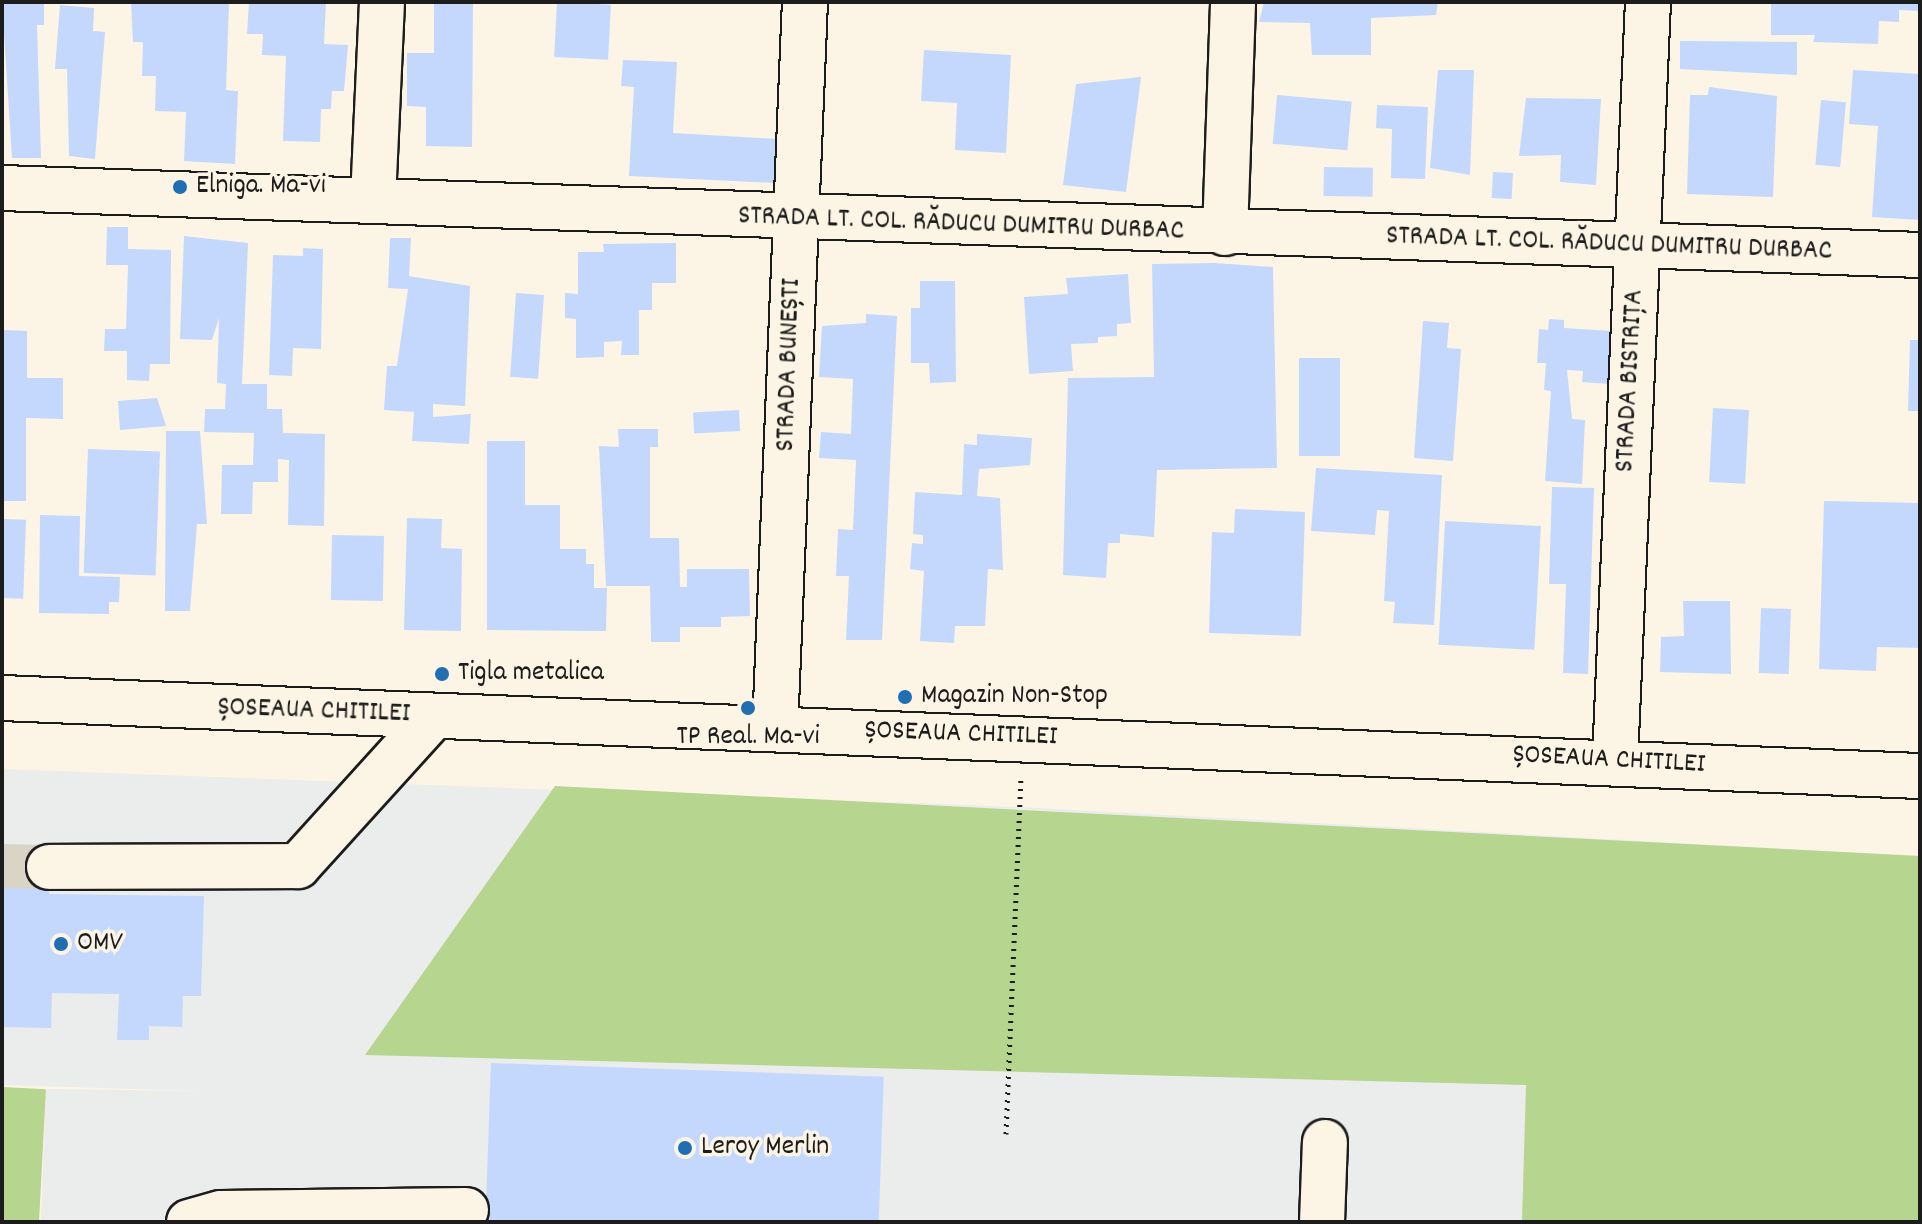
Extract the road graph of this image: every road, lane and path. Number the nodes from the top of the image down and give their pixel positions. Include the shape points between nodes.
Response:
1 (382, 2) edge
2 (805, 2) edge
3 (1233, 2) edge
4 (1648, 2) edge
5 (2, 188) edge
6 (373, 200) junction
7 (796, 219) junction
8 (1225, 233) junction
9 (1637, 245) junction
10 (1920, 255) edge
11 (2, 698) edge
12 (433, 717) junction
13 (775, 729) junction
14 (1023, 737) junction
15 (1615, 760) junction
16 (1920, 776) edge
17 (49, 867) tunnel mouth
18 (1006, 1134) dead end
19 (1325, 1142) dead end
20 (466, 1210) dead end
21 (189, 1222) edge
22 (1322, 1222) edge

1 - 6 street
2 - 7 street, STRADA BUNEȘTI
3 - 8 street
4 - 9 street, STRADA BISTRIȚA
5 - 6 street, STRADA LT. COL. RĂDUCU DUMITRU DURBAC
6 - 7 street, STRADA LT. COL. RĂDUCU DUMITRU DURBAC
7 - 8 street, STRADA LT. COL. RĂDUCU DUMITRU DURBAC
7 - 13 street, STRADA BUNEȘTI
8 - 9 street, STRADA LT. COL. RĂDUCU DUMITRU DURBAC
9 - 10 street, STRADA LT. COL. RĂDUCU DUMITRU DURBAC
9 - 15 street, STRADA BISTRIȚA
11 - 12 street, ȘOSEAUA CHITILEI
12 - 13 street, ȘOSEAUA CHITILEI
12 - 17 street via 298,866
13 - 14 street, ȘOSEAUA CHITILEI
14 - 15 street, ȘOSEAUA CHITILEI
14 - 18 path
15 - 16 street, ȘOSEAUA CHITILEI
19 - 22 street
20 - 21 street via 221,1213

